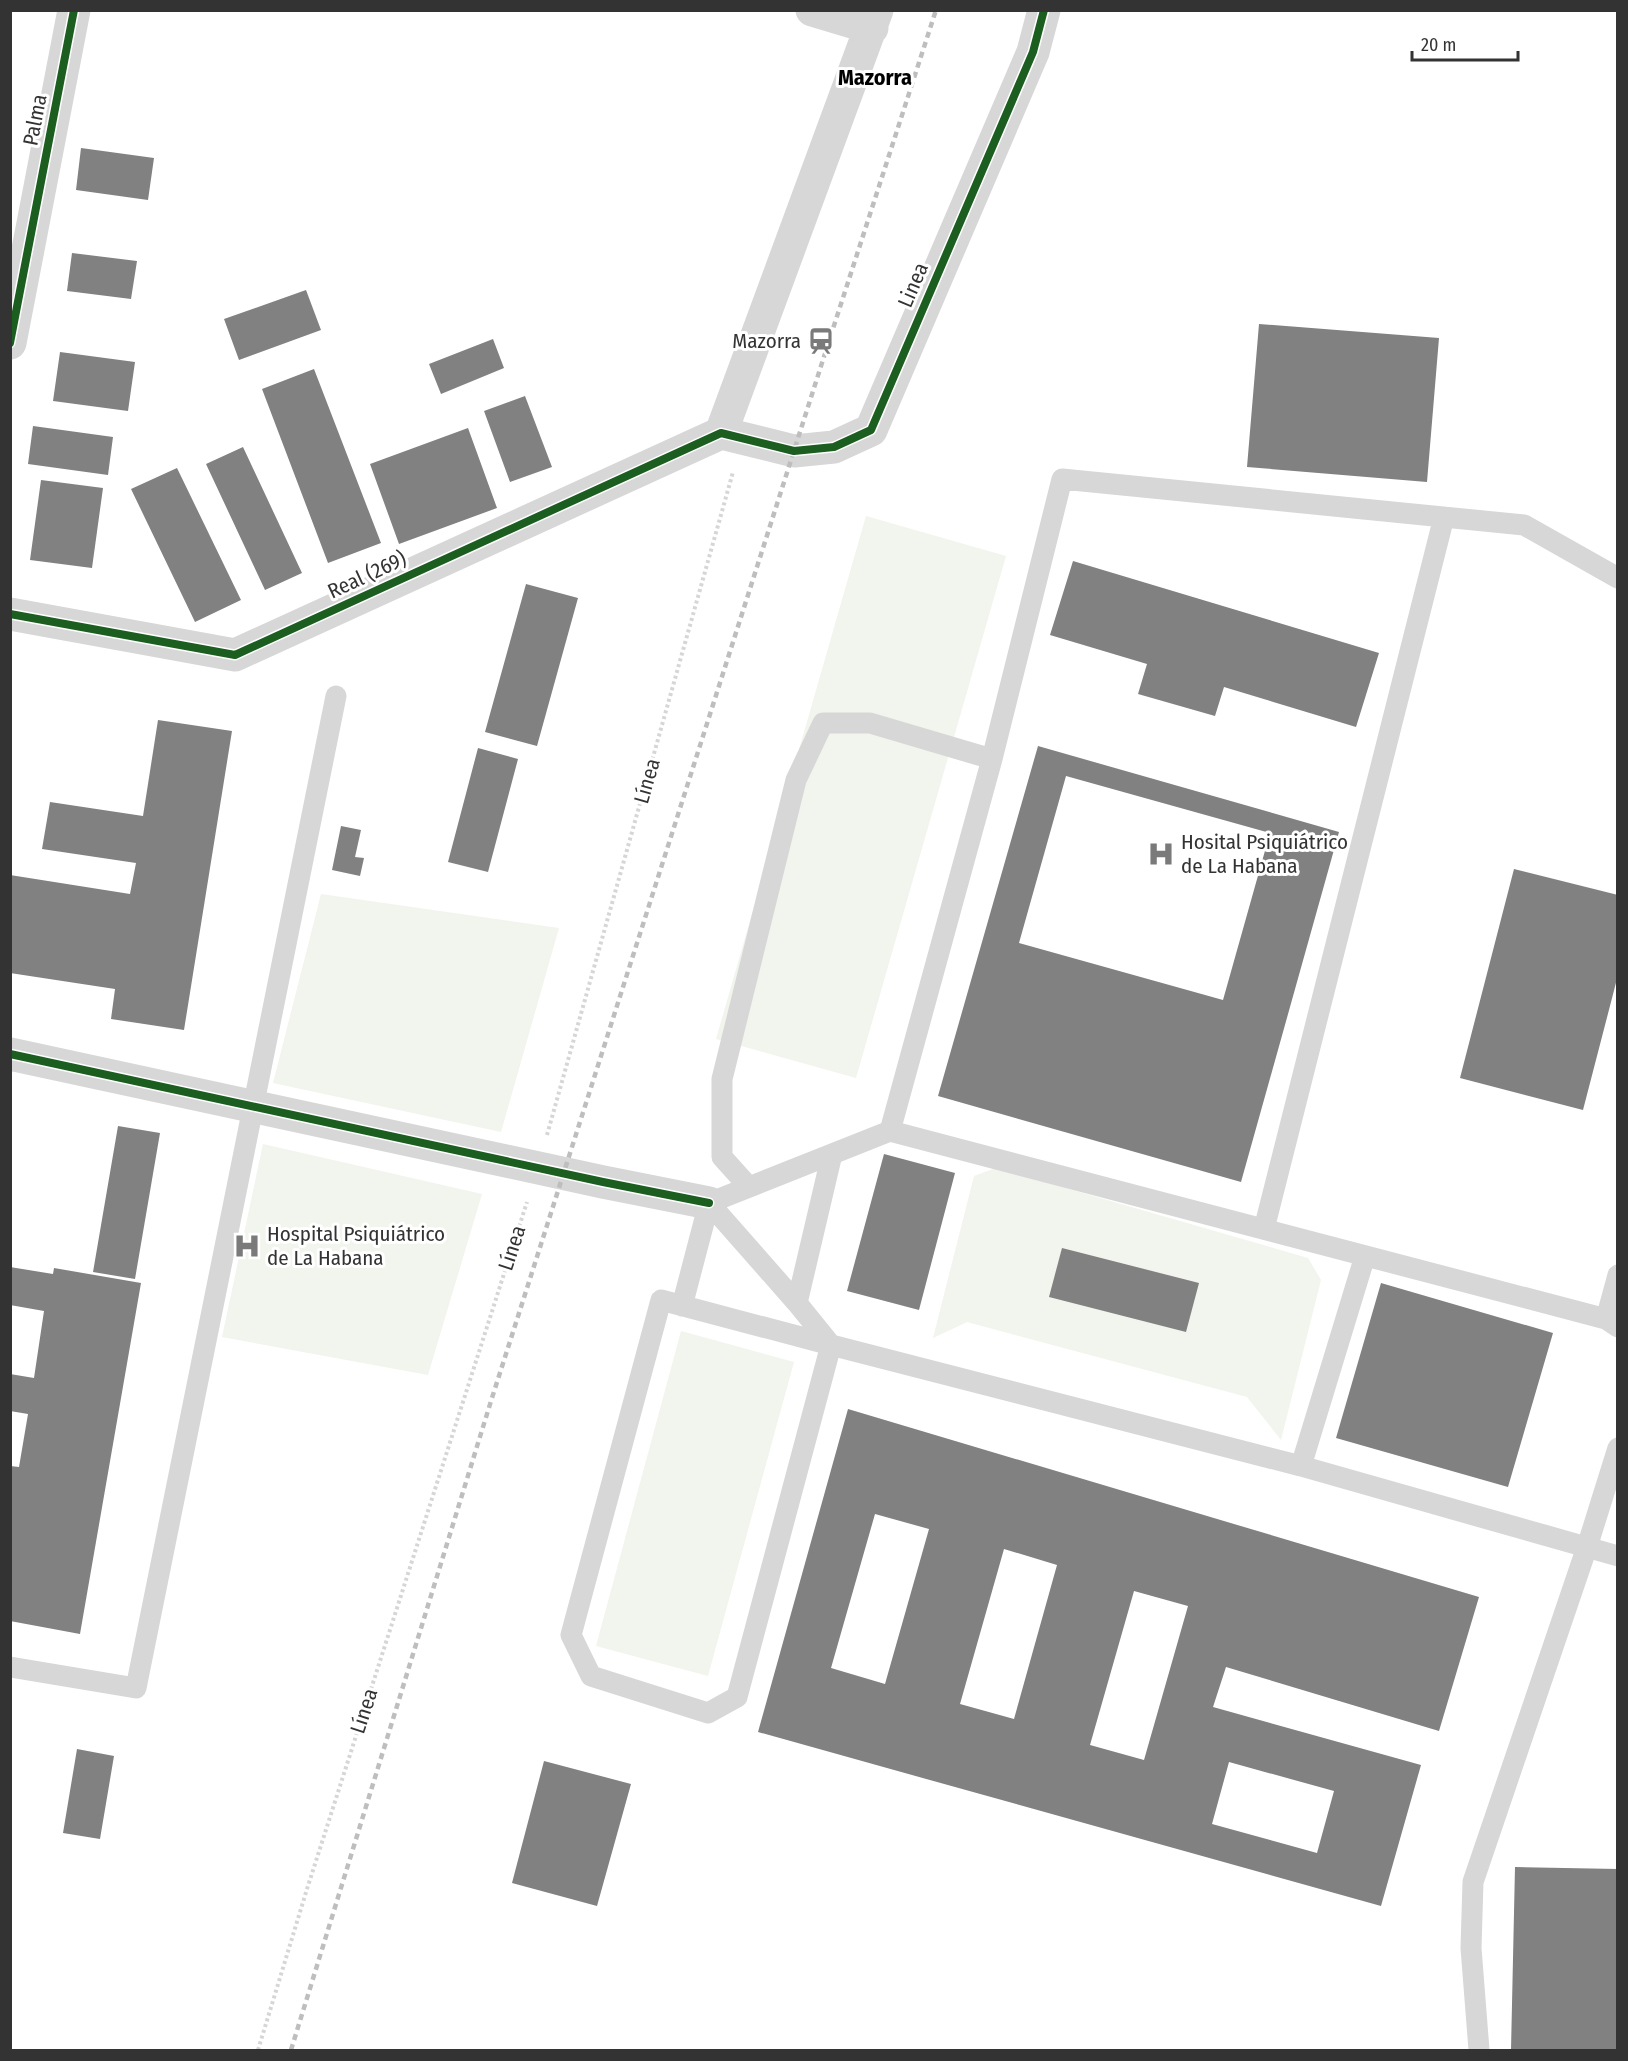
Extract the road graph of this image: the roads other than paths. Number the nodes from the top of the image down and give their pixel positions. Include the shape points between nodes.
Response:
1 (74, 10) edge
2 (812, 10) edge
3 (1044, 10) edge
4 (874, 19) edge
5 (10, 343) edge
6 (732, 436) junction
7 (1444, 517) junction
8 (1617, 578) edge
9 (10, 614) edge
10 (336, 696) dead end
11 (992, 759) junction
12 (10, 1054) edge
13 (254, 1106) junction
14 (890, 1131) junction
15 (832, 1154) junction
16 (749, 1187) junction
17 (709, 1203) junction
18 (1263, 1229) junction
19 (1365, 1256) junction
20 (1617, 1275) edge
21 (797, 1303) junction
22 (682, 1306) junction
23 (1612, 1323) edge
24 (831, 1345) junction
25 (1617, 1448) edge
26 (1301, 1466) junction
27 (1587, 1547) junction
28 (1617, 1556) edge
29 (10, 1667) edge
30 (1479, 2050) edge

1 - 5 street, Palma
2 - 4 street
3 - 6 street, Linea via 1033,52 871,429 834,447 794,451
4 - 6 street
6 - 9 street, Real (269) via 235,655
7 - 8 lane via 1524,525
7 - 11 lane via 1062,479
7 - 18 lane
10 - 13 lane
11 - 14 lane
11 - 16 lane via 870,723 824,723 796,780 722,1079 722,1157
12 - 13 street
13 - 17 street
13 - 29 lane via 136,1688
14 - 15 lane
14 - 18 lane
15 - 16 lane
15 - 21 lane
16 - 17 lane
17 - 21 lane
17 - 22 lane
18 - 19 lane
19 - 23 lane
19 - 26 lane
20 - 23 lane
21 - 24 lane
22 - 24 lane
22 - 24 lane via 661,1300 572,1635 591,1676 708,1713 737,1696
24 - 26 lane
25 - 27 lane
26 - 27 lane
27 - 28 lane
27 - 30 lane via 1473,1882 1471,1948

